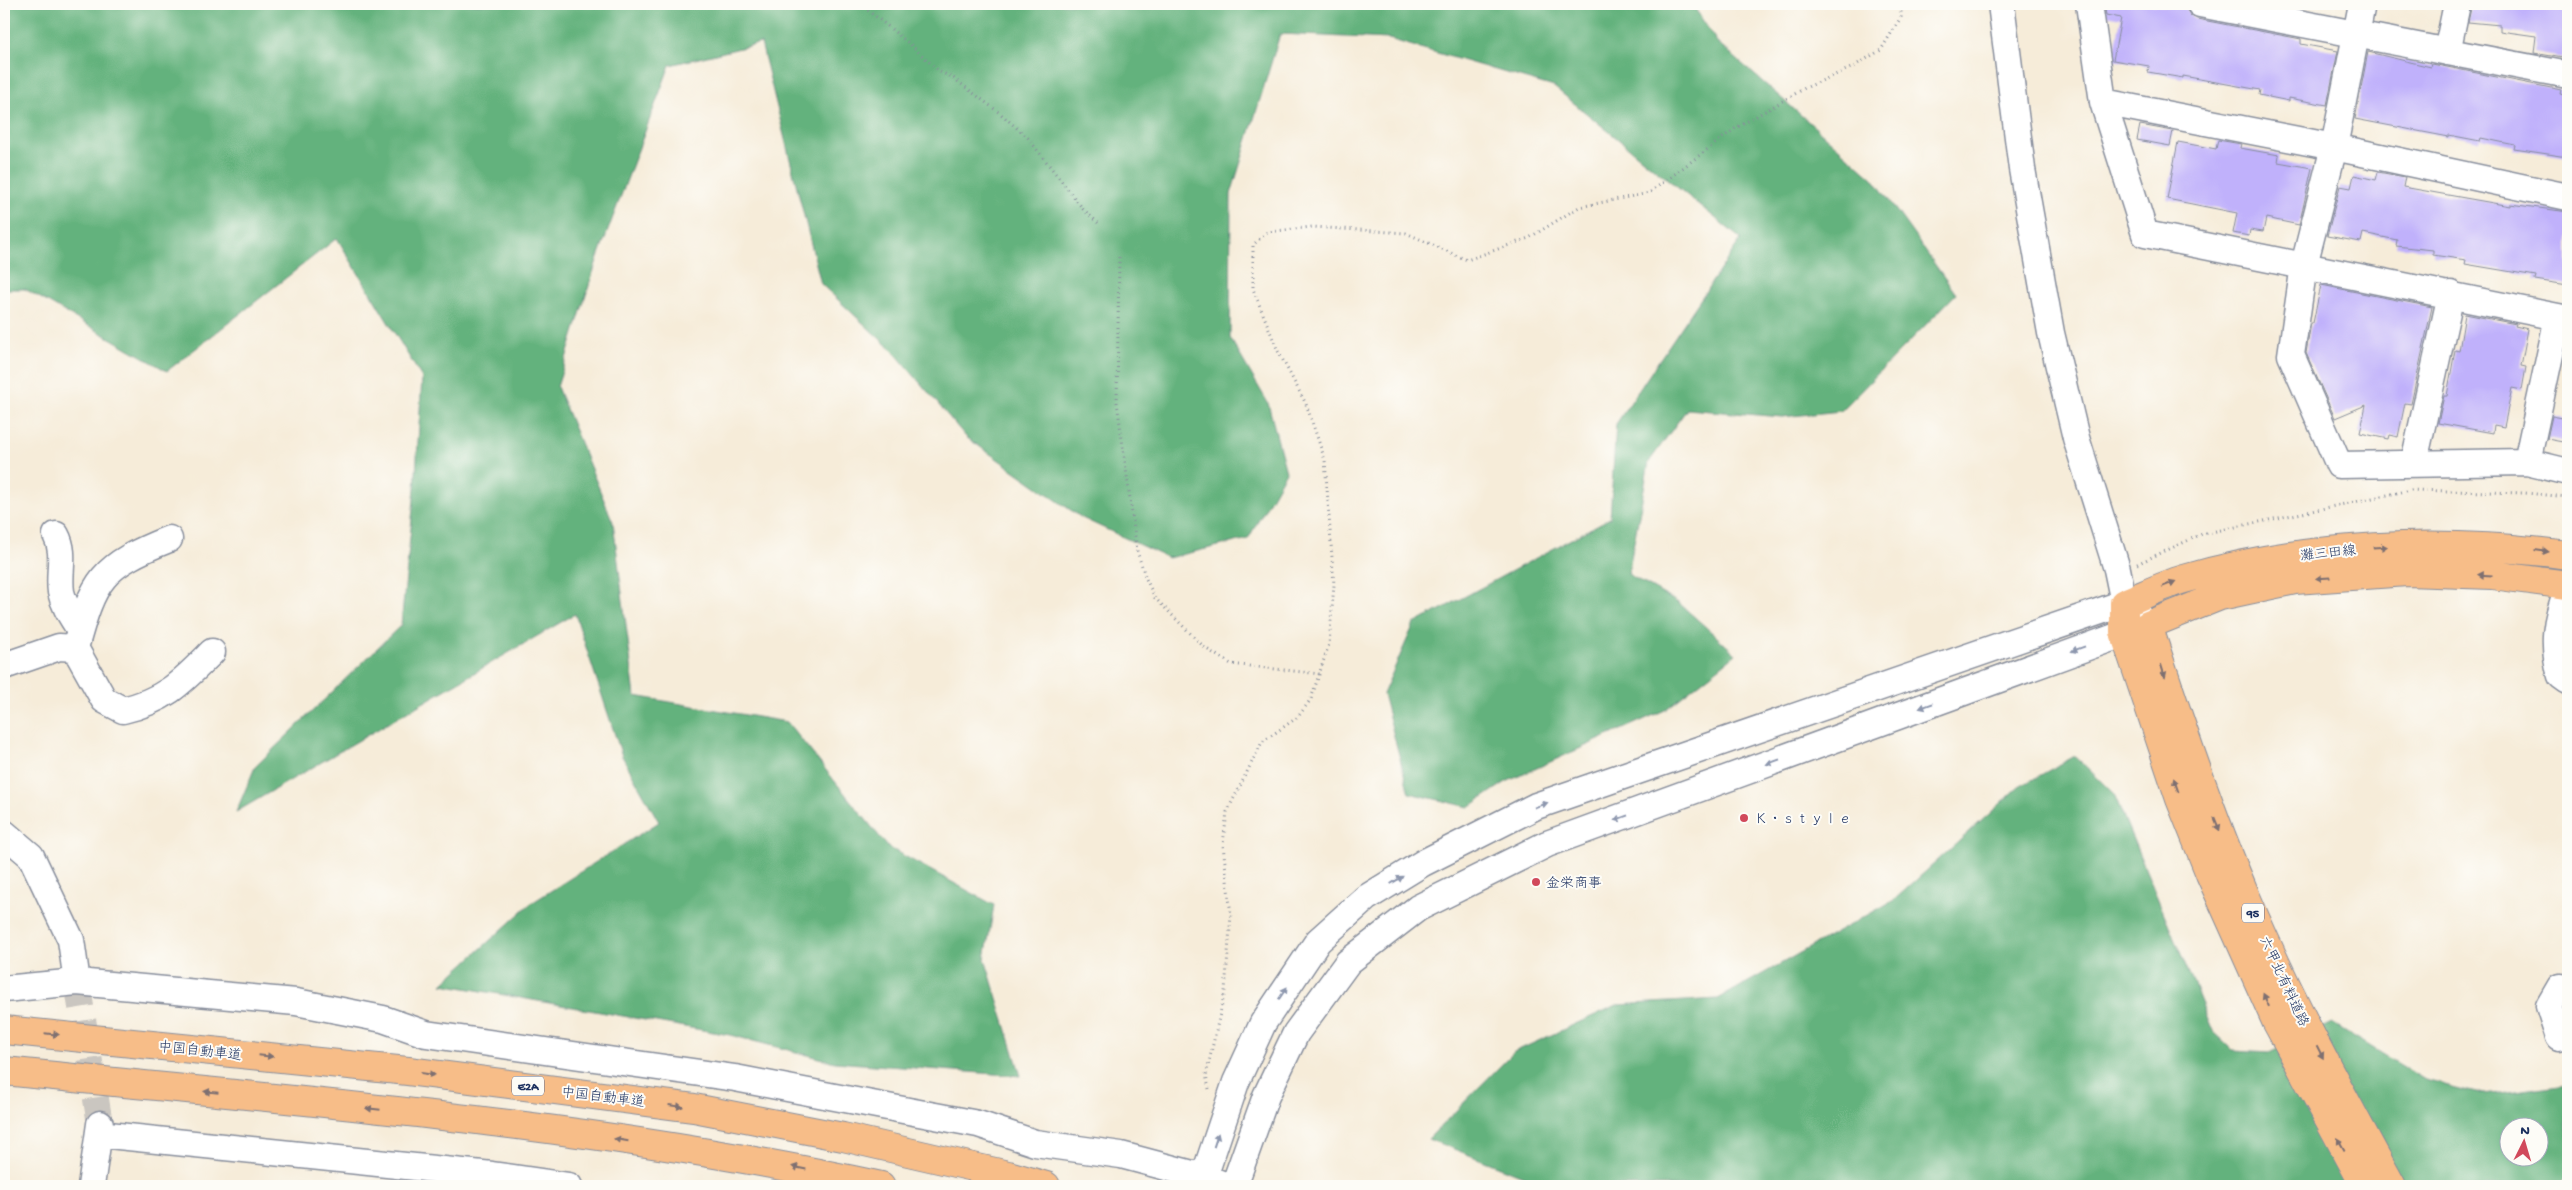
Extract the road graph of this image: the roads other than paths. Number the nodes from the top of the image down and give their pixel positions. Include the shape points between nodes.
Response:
1 (2001, 4) edge
2 (2089, 4) edge
3 (2200, 4) edge
4 (2362, 4) edge
5 (2456, 4) edge
6 (2356, 34) junction
7 (2447, 52) junction
8 (2568, 75) edge
9 (2103, 102) junction
10 (2334, 146) junction
11 (2568, 197) edge
12 (2304, 265) junction
13 (2451, 294) junction
14 (2563, 318) edge
15 (2414, 462) junction
16 (2527, 462) junction
17 (2568, 472) edge
18 (56, 535) dead end
19 (169, 539) dead end
20 (2568, 555) edge
21 (2568, 585) edge
22 (2568, 589) edge
23 (2124, 603) junction
24 (2136, 628) junction
25 (77, 639) junction
26 (212, 652) dead end
27 (4, 666) edge
28 (2568, 681) edge
29 (4, 833) edge
30 (77, 982) junction
31 (2568, 988) edge
32 (4, 989) edge
33 (4, 1030) edge
34 (2568, 1033) edge
35 (4, 1071) edge
36 (1210, 1183) edge
37 (91, 1186) edge
38 (569, 1186) edge
39 (881, 1186) edge
40 (1046, 1186) edge
41 (1234, 1186) edge
42 (2365, 1186) edge
43 (2392, 1186) edge

1 - 23 street via 2022,169 2051,333 2076,438 2117,569
2 - 9 street
3 - 6 street
4 - 6 street
5 - 7 street
6 - 7 street
6 - 10 street
7 - 8 street
9 - 10 street
9 - 12 street via 2145,234
10 - 11 street
10 - 12 street
12 - 13 street
12 - 15 street via 2291,355 2339,465
13 - 14 street
13 - 15 street
14 - 16 street
15 - 16 street
16 - 17 street
18 - 25 street via 62,545 64,605
19 - 25 street via 138,551 102,577 87,604
23 -> 20 main road, 灘三田線 via 2192,577 2260,560 2335,551 2411,545 2508,547
21 -> 24 main road, 灘三田線 via 2492,575 2407,572 2295,580 2220,596
22 - 28 street via 2558,612 2555,654 2562,676
23 - 24 main road, 95
36 -> 23 street via 1236,1082 1263,1023 1318,941 1366,898 1423,864 1536,806
24 -> 41 street via 1547,844 1418,908 1348,962 1296,1033 1266,1096
42 -> 24 main road, 六甲北有料道路 / 95 via 2276,1020 2210,874 2180,799
24 -> 43 main road, 六甲北有料道路 / 95 via 2247,899 2288,990
25 - 26 street via 104,700 123,710 144,706 173,691
25 - 27 street
29 - 30 street via 31,856 70,940
30 - 32 street
30 - 36 street via 296,1002 383,1020 426,1034 735,1078 978,1124 1035,1143 1121,1155
31 - 34 street via 2560,987 2548,1006 2559,1037
33 -> 40 main road, 中国自動車道 / E2A via 408,1071 694,1108 843,1137
39 -> 35 main road via 773,1163 596,1136 401,1111
37 - 38 street via 99,1129

